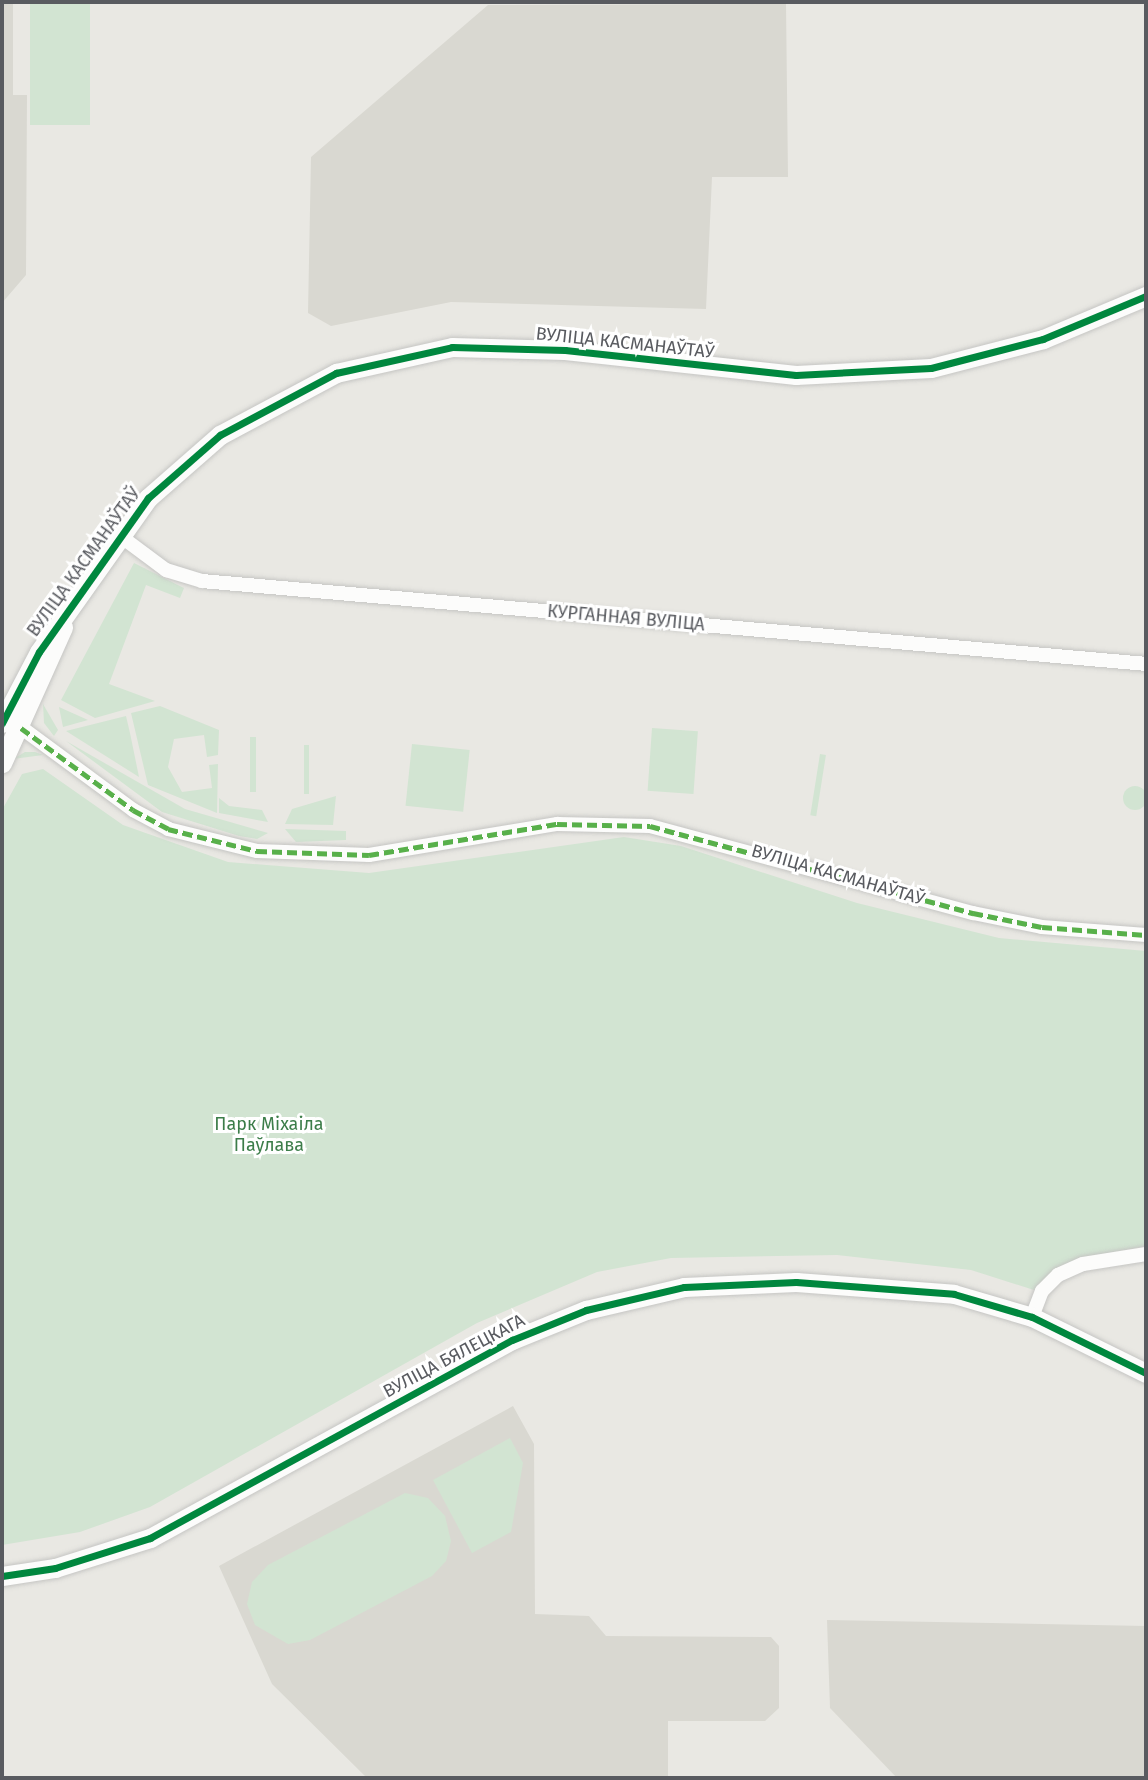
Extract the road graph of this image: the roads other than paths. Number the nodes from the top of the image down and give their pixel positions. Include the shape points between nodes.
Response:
1 (1146, 296) edge
2 (119, 535) junction
3 (1146, 664) edge
4 (9, 722) edge
5 (2, 763) edge
6 (1146, 935) edge
7 (1146, 1254) edge
8 (1032, 1317) junction
9 (1146, 1373) edge
10 (2, 1576) edge

1 - 2 street, ВУЛІЦА КАСМАНАЎТАЎ via 985,356 884,373 735,371 504,347 452,347 370,361 304,387 220,435 178,467
2 - 3 street, КУРГАННАЯ ВУЛІЦА via 166,570 202,581
2 - 4 street, ВУЛІЦА КАСМАНАЎТАЎ via 65,619
4 - 5 street, ВУЛІЦА КАСМАНАЎТАЎ
4 - 6 street, ВУЛІЦА КАСМАНАЎТАЎ via 133,810 179,832 257,851 369,855 557,824 650,826 973,913 1042,927
7 - 8 street via 1083,1264 1058,1275 1042,1290
8 - 9 street, ВУЛІЦА БЯЛЕЦКАГА
8 - 10 street, ВУЛІЦА БЯЛЕЦКАГА via 954,1294 878,1286 735,1283 633,1296 481,1355 199,1517 77,1563

